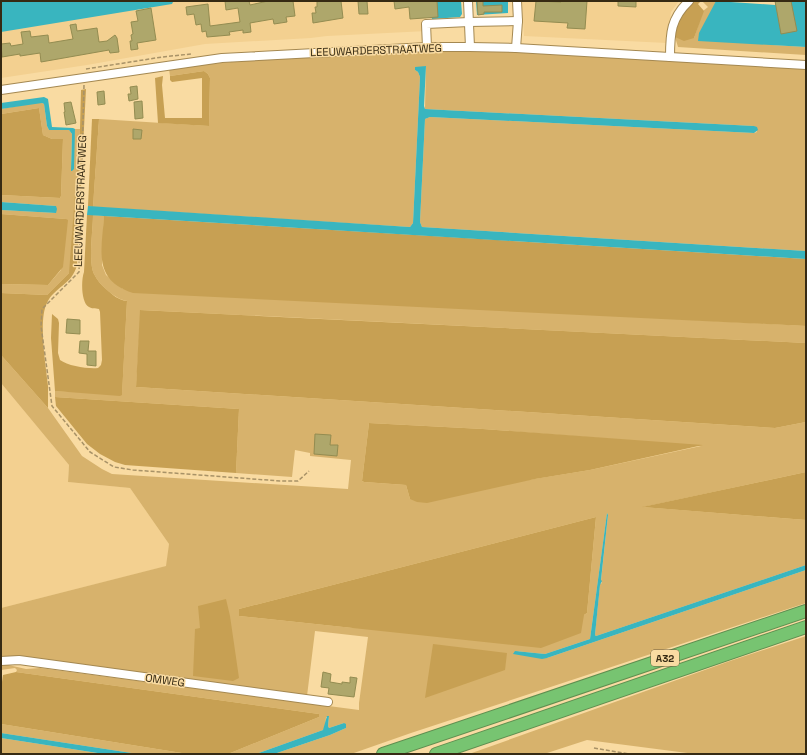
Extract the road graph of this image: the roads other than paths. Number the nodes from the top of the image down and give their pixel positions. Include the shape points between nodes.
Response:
1 (468, 1) edge
2 (517, 1) edge
3 (689, 1) edge
4 (518, 21) junction
5 (470, 22) junction
6 (470, 47) junction
7 (427, 48) junction
8 (516, 48) junction
9 (670, 57) junction
10 (806, 65) edge
11 (1, 90) edge
12 (806, 611) edge
13 (806, 626) edge
14 (1, 661) edge
15 (328, 702) dead end
16 (383, 754) edge
17 (436, 754) edge

1 - 5 street
2 - 4 street
3 - 9 street via 680,9 674,20
4 - 5 street
4 - 8 street
5 - 6 street
5 - 7 street via 426,24
6 - 7 street, LEEUWARDERSTRAATWEG
6 - 8 street, LEEUWARDERSTRAATWEG
7 - 11 street, LEEUWARDERSTRAATWEG via 222,58
8 - 9 street, LEEUWARDERSTRAATWEG
9 - 10 street, LEEUWARDERSTRAATWEG
12 - 16 highway, A32
13 - 17 highway, A32
14 - 15 street, OMWEG via 19,660

